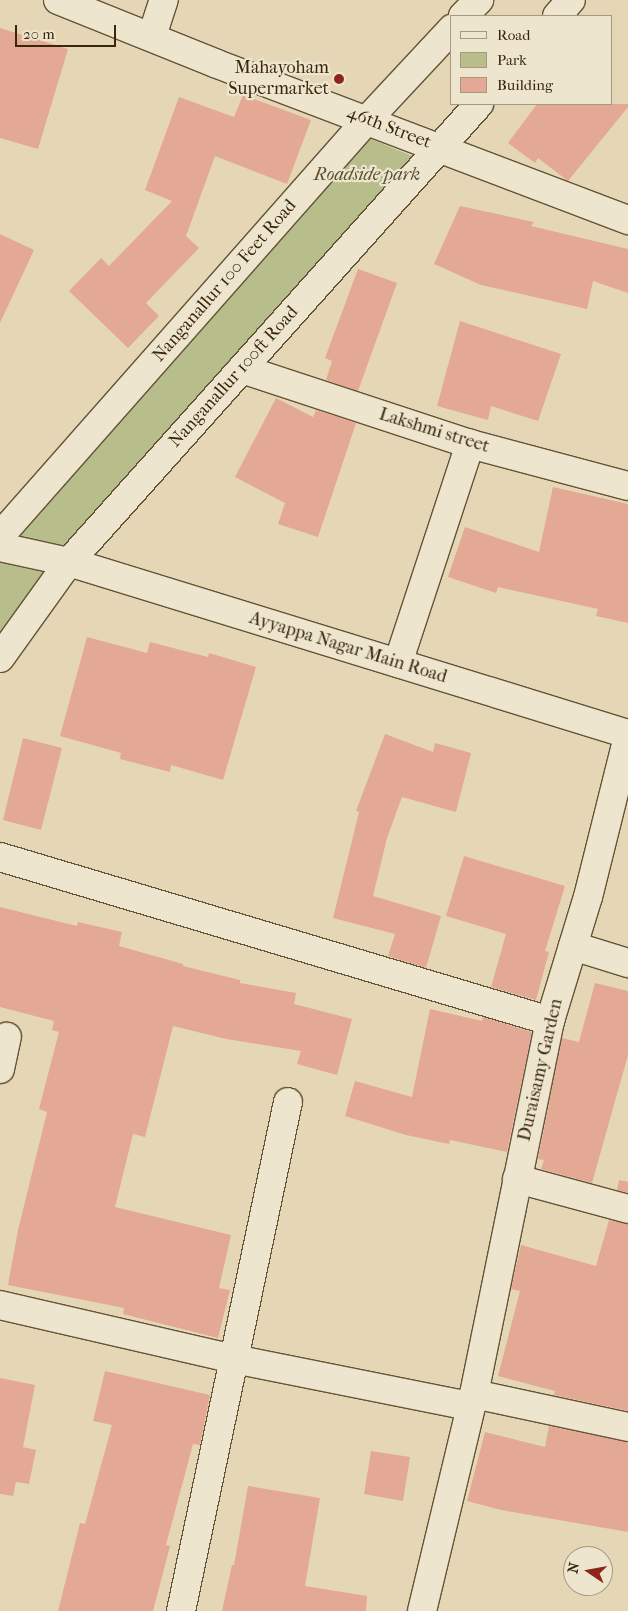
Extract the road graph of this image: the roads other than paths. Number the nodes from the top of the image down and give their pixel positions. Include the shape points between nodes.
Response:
1 (58, 0) edge
2 (164, 0) edge
3 (479, 0) edge
4 (571, 0) edge
5 (465, 15) edge
6 (558, 15) edge
7 (450, 31) edge
8 (152, 36) junction
9 (478, 105) edge
10 (367, 120) junction
11 (440, 148) junction
12 (628, 220) edge
13 (242, 369) junction
14 (470, 444) junction
15 (628, 486) edge
16 (0, 536) edge
17 (0, 547) edge
18 (68, 562) junction
19 (0, 658) edge
20 (398, 664) junction
21 (628, 736) edge
22 (0, 856) edge
23 (573, 946) junction
24 (628, 963) edge
25 (550, 1021) junction
26 (7, 1037) dead end
27 (0, 1069) edge
28 (288, 1102) dead end
29 (517, 1180) junction
30 (628, 1209) edge
31 (0, 1305) edge
32 (234, 1360) junction
33 (472, 1400) junction
34 (628, 1428) edge
35 (181, 1611) edge
36 (422, 1611) edge

1 - 8 street, 46th Street
2 - 8 street
3 - 5 street
4 - 6 street
7 - 10 street, Nanganallur 100 Feet Road
8 - 10 street, 46th Street
9 - 11 street, Nanganallur 100ft Road
10 - 11 street, 46th Street
10 - 16 street, Nanganallur 100 Feet Road
11 - 12 street, 46th Street
11 - 13 street, Nanganallur 100ft Road
13 - 14 street, Lakshmi street
13 - 18 street, Nanganallur 100ft Road
14 - 15 street, Lakshmi street
14 - 20 street
17 - 18 street, Ayyappa Nagar Main Road
18 - 19 street, Nanganallur 100ft Road
18 - 20 street, Ayyappa Nagar Main Road
20 - 21 street, Ayyappa Nagar Main Road
21 - 23 street, Duraisamy Garden
22 - 25 street
23 - 24 street
23 - 25 street, Duraisamy Garden
25 - 29 street, Duraisamy Garden
26 - 27 street
28 - 32 street
29 - 30 street
29 - 33 street, Duraisamy Garden
31 - 32 street
32 - 33 street
32 - 35 street
33 - 34 street
33 - 36 street, Duraisamy Garden

